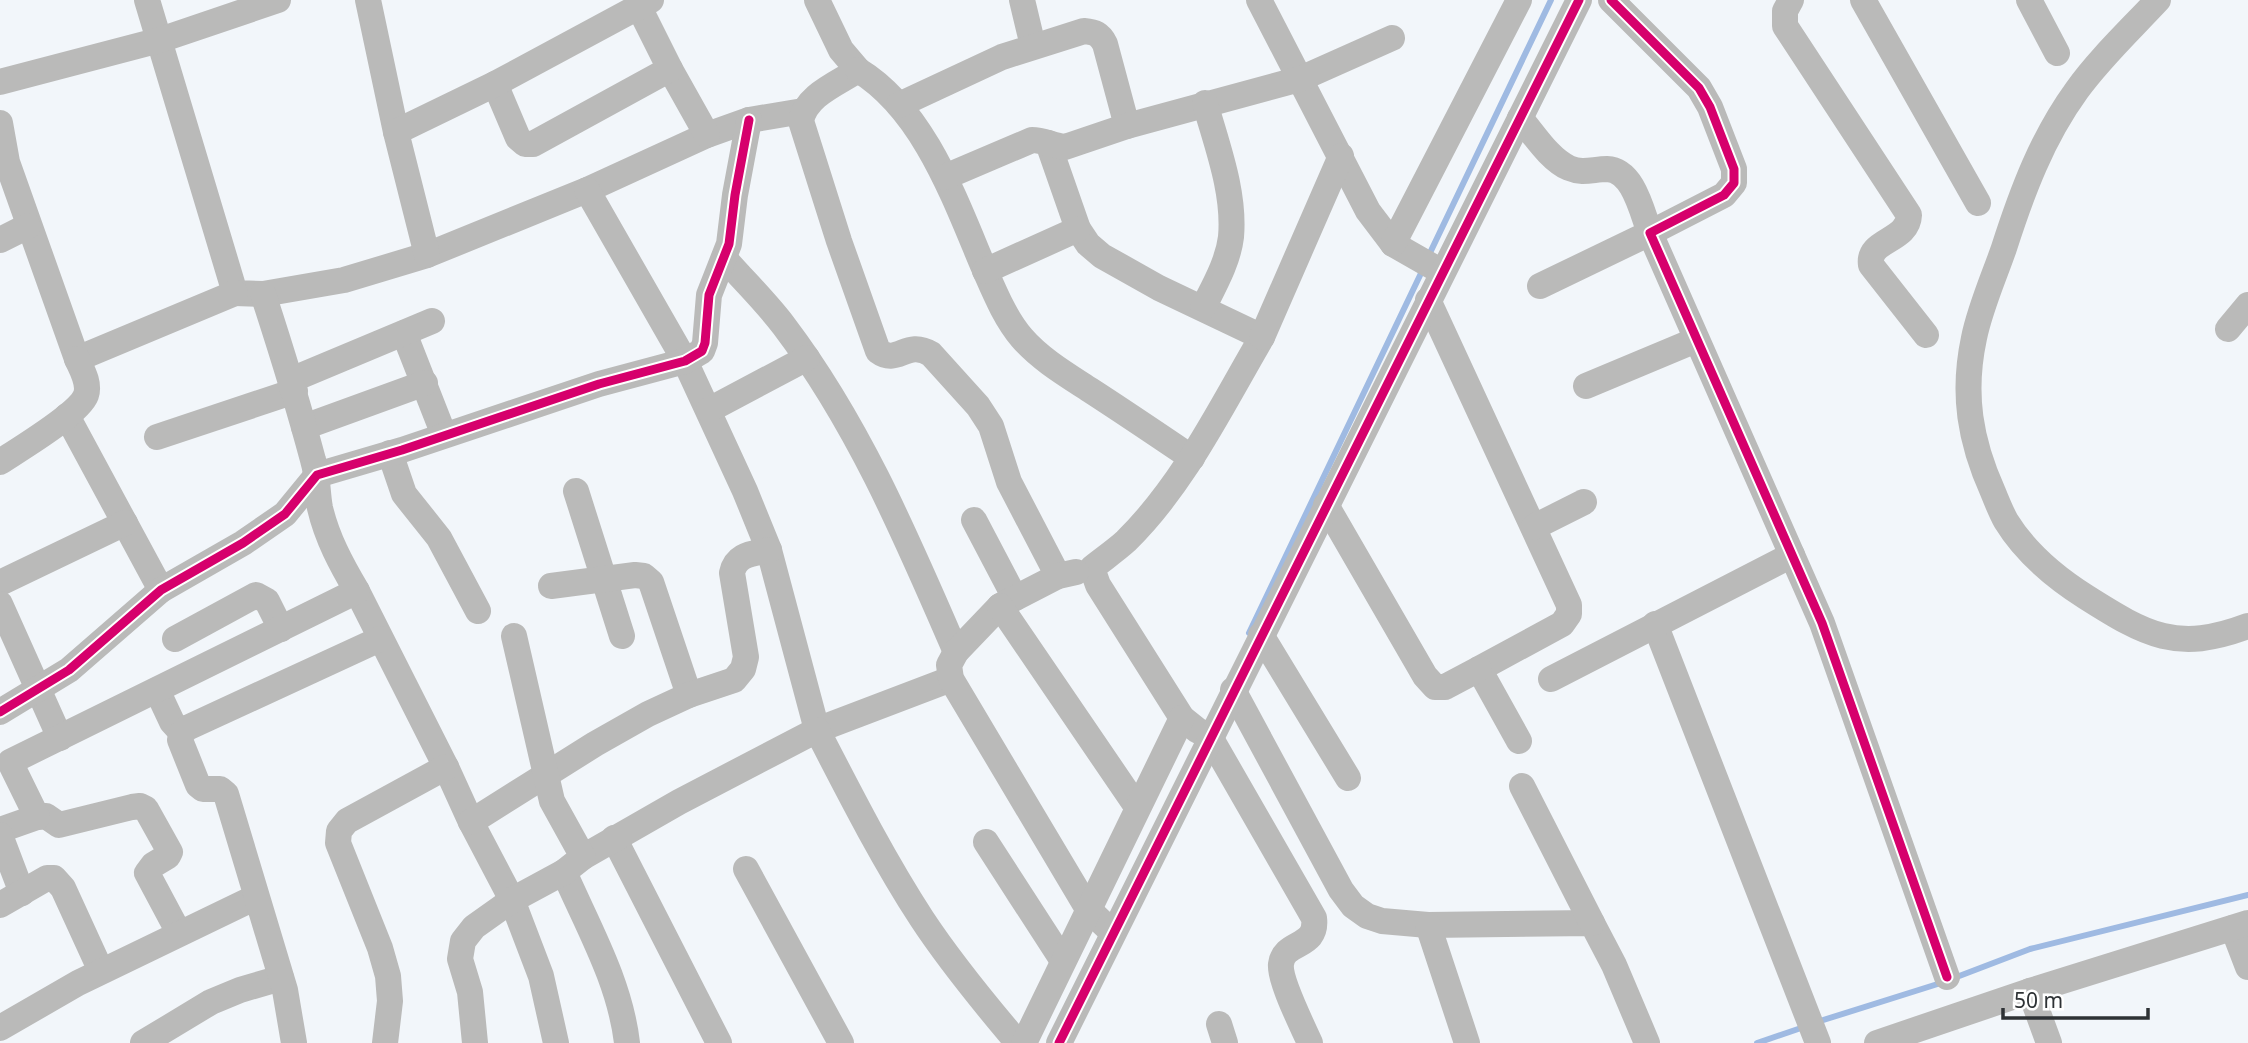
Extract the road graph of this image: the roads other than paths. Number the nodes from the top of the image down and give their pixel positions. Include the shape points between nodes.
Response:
1 (147, 0) edge
2 (278, 0) edge
3 (368, 0) edge
4 (817, 0) edge
5 (1022, 0) edge
6 (1259, 0) edge
7 (1519, 0) edge
8 (1578, 0) edge
9 (1611, 0) edge
10 (1791, 0) edge
11 (1863, 0) edge
12 (2029, 0) edge
13 (2158, 0) edge
14 (645, 3) edge
15 (1392, 38) dead end
16 (160, 40) junction
17 (1032, 46) junction
18 (2057, 53) dead end
19 (670, 69) junction
20 (858, 70) junction
21 (1300, 79) junction
22 (0, 82) edge
23 (495, 84) junction
24 (1205, 103) junction
25 (899, 105) junction
26 (803, 111) junction
27 (1520, 118) junction
28 (749, 120) junction
29 (0, 122) edge
30 (1127, 126) junction
31 (396, 132) junction
32 (707, 135) junction
33 (1048, 143) junction
34 (1341, 156) junction
35 (944, 177) junction
36 (587, 190) junction
37 (1978, 204) dead end
38 (28, 226) junction
39 (1078, 229) junction
40 (1650, 233) junction
41 (0, 240) edge
42 (427, 255) junction
43 (724, 258) junction
44 (1418, 259) junction
45 (985, 271) junction
46 (1540, 286) dead end
47 (235, 293) junction
48 (263, 294) junction
49 (1429, 300) junction
50 (2248, 305) edge
51 (1203, 308) junction
52 (432, 321) dead end
53 (2228, 329) dead end
54 (404, 333) junction
55 (1926, 335) dead end
56 (1262, 337) junction
57 (1696, 340) junction
58 (807, 358) junction
59 (77, 359) junction
60 (685, 361) junction
61 (425, 383) junction
62 (293, 386) junction
63 (1587, 386) dead end
64 (709, 410) junction
65 (67, 416) junction
66 (304, 427) junction
67 (444, 435) junction
68 (157, 437) dead end
69 (390, 453) junction
70 (1192, 458) junction
71 (0, 462) edge
72 (317, 475) junction
73 (576, 491) dead end
74 (1584, 502) dead end
75 (1326, 505) junction
76 (974, 520) dead end
77 (125, 523) junction
78 (1534, 527) junction
79 (769, 550) junction
80 (1792, 555) junction
81 (1092, 568) junction
82 (1058, 576) junction
83 (603, 579) junction
84 (0, 583) edge
85 (551, 586) dead end
86 (161, 590) junction
87 (357, 591) junction
88 (1007, 602) junction
89 (0, 604) edge
90 (478, 611) dead end
91 (1655, 624) junction
92 (2248, 626) edge
93 (282, 629) junction
94 (1261, 635) junction
95 (514, 636) dead end
96 (622, 636) dead end
97 (175, 639) dead end
98 (380, 639) junction
99 (956, 652) junction
100 (1479, 669) junction
101 (951, 679) junction
102 (1550, 679) dead end
103 (38, 689) junction
104 (157, 690) junction
105 (1233, 690) junction
106 (689, 695) junction
107 (0, 712) edge
108 (1194, 727) junction
109 (817, 730) junction
110 (181, 733) junction
111 (60, 738) junction
112 (1519, 741) dead end
113 (5, 752) edge
114 (446, 767) junction
115 (546, 774) junction
116 (1348, 778) dead end
117 (1522, 786) dead end
118 (1137, 807) junction
119 (37, 817) junction
120 (471, 822) junction
121 (0, 833) edge
122 (614, 838) junction
123 (986, 842) dead end
124 (573, 865) junction
125 (746, 869) dead end
126 (256, 897) junction
127 (11, 899) edge
128 (512, 900) junction
129 (1087, 909) junction
130 (1592, 923) junction
131 (1427, 925) junction
132 (2240, 926) edge
133 (1112, 932) junction
134 (179, 933) junction
135 (1063, 961) junction
136 (2248, 967) edge
137 (101, 971) junction
138 (1947, 977) dead end
139 (281, 978) junction
140 (2030, 991) junction
141 (0, 1028) edge
142 (143, 1043) edge
143 (294, 1043) edge
144 (385, 1043) edge
145 (475, 1043) edge
146 (556, 1043) edge
147 (627, 1043) edge
148 (719, 1043) edge
149 (841, 1043) edge
150 (1018, 1043) edge
151 (1024, 1043) edge
152 (1059, 1043) edge
153 (1310, 1043) edge
154 (1467, 1043) edge
155 (1647, 1043) edge
156 (1818, 1043) edge
157 (1877, 1043) edge
158 (2049, 1043) edge

1 - 16 street
2 - 16 street
3 - 31 street
4 - 20 street via 841,50
5 - 17 street
6 - 21 street
7 - 44 street
8 - 27 street
9 - 40 street via 1699,88 1734,169 1734,183 1724,195
10 - 55 street via 1784,11 1785,26 1909,215 1902,232 1875,249 1871,265
11 - 37 street
12 - 18 street
13 - 92 street via 2077,89 2047,137 2021,194 1974,337 1967,389 1970,428 2006,521 2034,556 2075,590 2159,637 2188,640
14 - 19 street
14 - 23 street
15 - 21 street
16 - 22 street
16 - 47 street
17 - 25 street
17 - 30 street via 1084,31 1101,37
19 - 23 street via 533,144 518,138
19 - 32 street
20 - 25 street
20 - 26 street via 809,101
21 - 24 street
21 - 34 street
23 - 31 street
24 - 30 street
24 - 51 street via 1226,179 1231,238 1222,270
25 - 35 street
26 - 28 street
26 - 82 street via 801,121 878,351 892,357 922,348 978,406 991,426 1009,482
27 - 40 street via 1568,168 1619,172 1628,180
27 - 44 street
28 - 32 street
28 - 43 street
29 - 38 street via 7,162
30 - 33 street via 1065,147
31 - 42 street
32 - 36 street
33 - 35 street via 1032,140
33 - 39 street
34 - 44 street via 1368,211
34 - 56 street
35 - 45 street
36 - 42 street
36 - 60 street
38 - 41 street
38 - 59 street
39 - 45 street
39 - 51 street via 1102,256
40 - 46 street
40 - 57 street
42 - 48 street via 344,280
43 - 58 street
43 - 60 street via 709,295 702,351
44 - 49 street
45 - 70 street via 1023,339 1058,369
47 - 48 street
47 - 59 street
48 - 62 street
49 - 75 street
49 - 78 street
50 - 53 street
51 - 56 street
52 - 54 street
54 - 61 street
54 - 62 street
56 - 70 street
57 - 63 street
57 - 80 street
58 - 64 street
58 - 99 street via 875,472
59 - 65 street via 87,382 86,394
60 - 64 street
60 - 67 street
61 - 66 street
61 - 67 street
62 - 66 street
62 - 68 street
64 - 79 street
65 - 71 street
65 - 77 street
66 - 72 street
67 - 69 street
69 - 72 street
69 - 90 street via 404,494 439,538
70 - 81 street via 1125,541
72 - 86 street via 285,514
72 - 87 street via 327,533
73 - 83 street
74 - 78 street
75 - 94 street
75 - 100 street via 1435,687 1445,687
76 - 88 street
77 - 84 street
77 - 86 street
78 - 100 street via 1569,614 1562,624
79 - 106 street via 739,558 733,565 746,657 743,669 734,680
79 - 109 street
80 - 91 street
80 - 138 street via 1822,623
81 - 82 street
81 - 108 street via 1098,585
82 - 88 street
83 - 85 street
83 - 96 street
83 - 106 street via 635,575 651,582
86 - 103 street via 69,670
87 - 93 street
87 - 98 street
88 - 99 street
88 - 118 street
89 - 103 street
91 - 102 street
91 - 156 street
93 - 97 street via 267,601 256,595
93 - 104 street
94 - 105 street
94 - 116 street
95 - 115 street
98 - 110 street
98 - 114 street
99 - 101 street via 949,665
100 - 112 street
101 - 109 street
101 - 129 street
103 - 107 street
103 - 111 street
104 - 110 street
104 - 111 street
105 - 108 street
105 - 131 street via 1353,906 1381,921
106 - 115 street
108 - 118 street
108 - 133 street
108 - 153 street via 1314,918 1309,939 1288,950 1281,962 1282,977
109 - 122 street
109 - 150 street via 870,833 922,918 971,988
110 - 126 street via 198,785 226,794
111 - 113 street
113 - 119 street
114 - 120 street
114 - 144 street via 347,821 340,831 338,844 388,976
115 - 120 street
115 - 124 street
117 - 130 street
118 - 129 street
119 - 121 street
119 - 134 street via 46,816 59,825 132,807 146,809 170,852 147,873
120 - 128 street
121 - 127 street
122 - 124 street
122 - 148 street
123 - 135 street
124 - 128 street
124 - 147 street via 624,1017
125 - 149 street
126 - 134 street
126 - 139 street
127 - 137 street via 47,878 60,882
128 - 145 street via 474,927 463,942 460,959 470,992
128 - 146 street via 541,976
129 - 133 street
129 - 135 street
130 - 131 street
130 - 155 street
131 - 154 street
132 - 136 street
132 - 140 street
133 - 152 street
134 - 137 street
135 - 151 street
137 - 141 street
139 - 142 street via 211,1002
139 - 143 street
140 - 157 street
140 - 158 street

